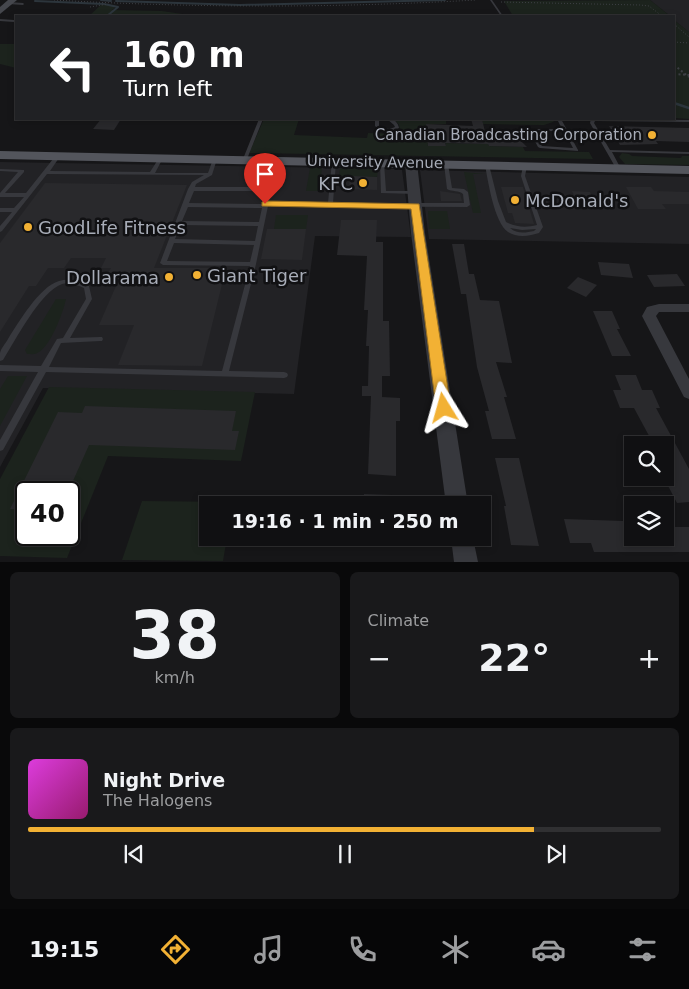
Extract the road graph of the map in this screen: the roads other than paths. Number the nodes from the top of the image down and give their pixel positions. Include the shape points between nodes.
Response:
1 (492, 0) edge
2 (5, 1) edge
3 (23, 4) dead end
4 (0, 11) edge
5 (501, 15) edge
6 (0, 20) edge
7 (14, 21) dead end
8 (261, 120) edge
9 (377, 120) edge
10 (390, 120) edge
11 (560, 120) edge
12 (689, 121) edge
13 (566, 130) junction
14 (608, 151) junction
15 (689, 153) edge
16 (0, 154) edge
17 (59, 156) junction
18 (162, 158) junction
19 (215, 158) junction
20 (245, 159) junction
21 (274, 160) junction
22 (334, 161) junction
23 (382, 162) junction
24 (411, 163) junction
25 (446, 164) junction
26 (487, 164) junction
27 (525, 166) junction
28 (619, 169) junction
29 (0, 170) edge
30 (689, 170) edge
31 (46, 172) junction
32 (152, 174) junction
33 (210, 174) junction
34 (0, 184) edge
35 (10, 184) junction
36 (191, 189) junction
37 (268, 190) junction
38 (1, 195) edge
39 (28, 195) junction
40 (415, 199) junction
41 (185, 205) junction
42 (265, 205) junction
43 (330, 205) junction
44 (0, 210) edge
45 (16, 210) junction
46 (178, 223) junction
47 (261, 224) junction
48 (1, 228) edge
49 (171, 241) junction
50 (257, 243) junction
51 (253, 264) junction
52 (689, 308) edge
53 (100, 340) dead end
54 (65, 341) junction
55 (0, 358) edge
56 (0, 368) edge
57 (43, 370) junction
58 (225, 374) junction
59 (284, 375) dead end
60 (689, 393) edge
61 (0, 448) edge
62 (457, 496) edge
63 (463, 546) edge
64 (466, 562) edge

1 - 5 lane
2 - 3 lane
2 - 4 main road
6 - 7 lane
8 - 20 lane
9 - 10 lane via 379,128 397,128
11 - 13 lane
12 - 14 lane via 593,120
13 - 13 lane via 548,130 531,130 540,147 576,150
14 - 15 lane
14 - 28 lane
16 - 17 main road, University Avenue
17 - 18 main road, University Avenue
17 - 31 lane
18 - 19 main road, University Avenue
18 - 32 lane
19 - 20 main road, University Avenue
19 - 33 lane
20 - 21 main road, University Avenue
21 - 22 main road, University Avenue
21 - 37 lane
22 - 23 main road, University Avenue
22 - 43 lane
23 - 24 main road, University Avenue
23 - 40 lane via 383,192
24 - 25 main road, University Avenue
24 - 40 street
25 - 26 main road, University Avenue
25 - 40 lane via 450,189 466,193 467,205
26 - 27 main road, University Avenue
26 - 27 lane via 502,222 517,228 539,226 523,176
27 - 28 main road, University Avenue
28 - 30 main road, University Avenue
29 - 35 lane via 22,170
31 - 32 lane
31 - 39 lane
32 - 33 lane
33 - 36 lane via 194,183
34 - 35 lane
35 - 38 lane
36 - 37 lane
36 - 41 lane
37 - 42 lane
38 - 39 lane
39 - 45 lane
40 - 43 lane
40 - 62 street
41 - 42 lane
41 - 46 lane
42 - 43 lane
42 - 47 lane
44 - 45 lane
45 - 48 lane
46 - 47 lane
46 - 49 lane
47 - 50 lane
49 - 50 lane
49 - 51 lane via 163,263
50 - 51 lane
51 - 58 lane
52 - 60 street via 659,308 652,310 649,316
53 - 54 lane
54 - 55 lane via 90,299 87,287 79,283 63,282 48,290
54 - 57 lane via 59,341
56 - 57 lane
57 - 58 lane
57 - 61 lane
58 - 59 lane
63 - 64 street

